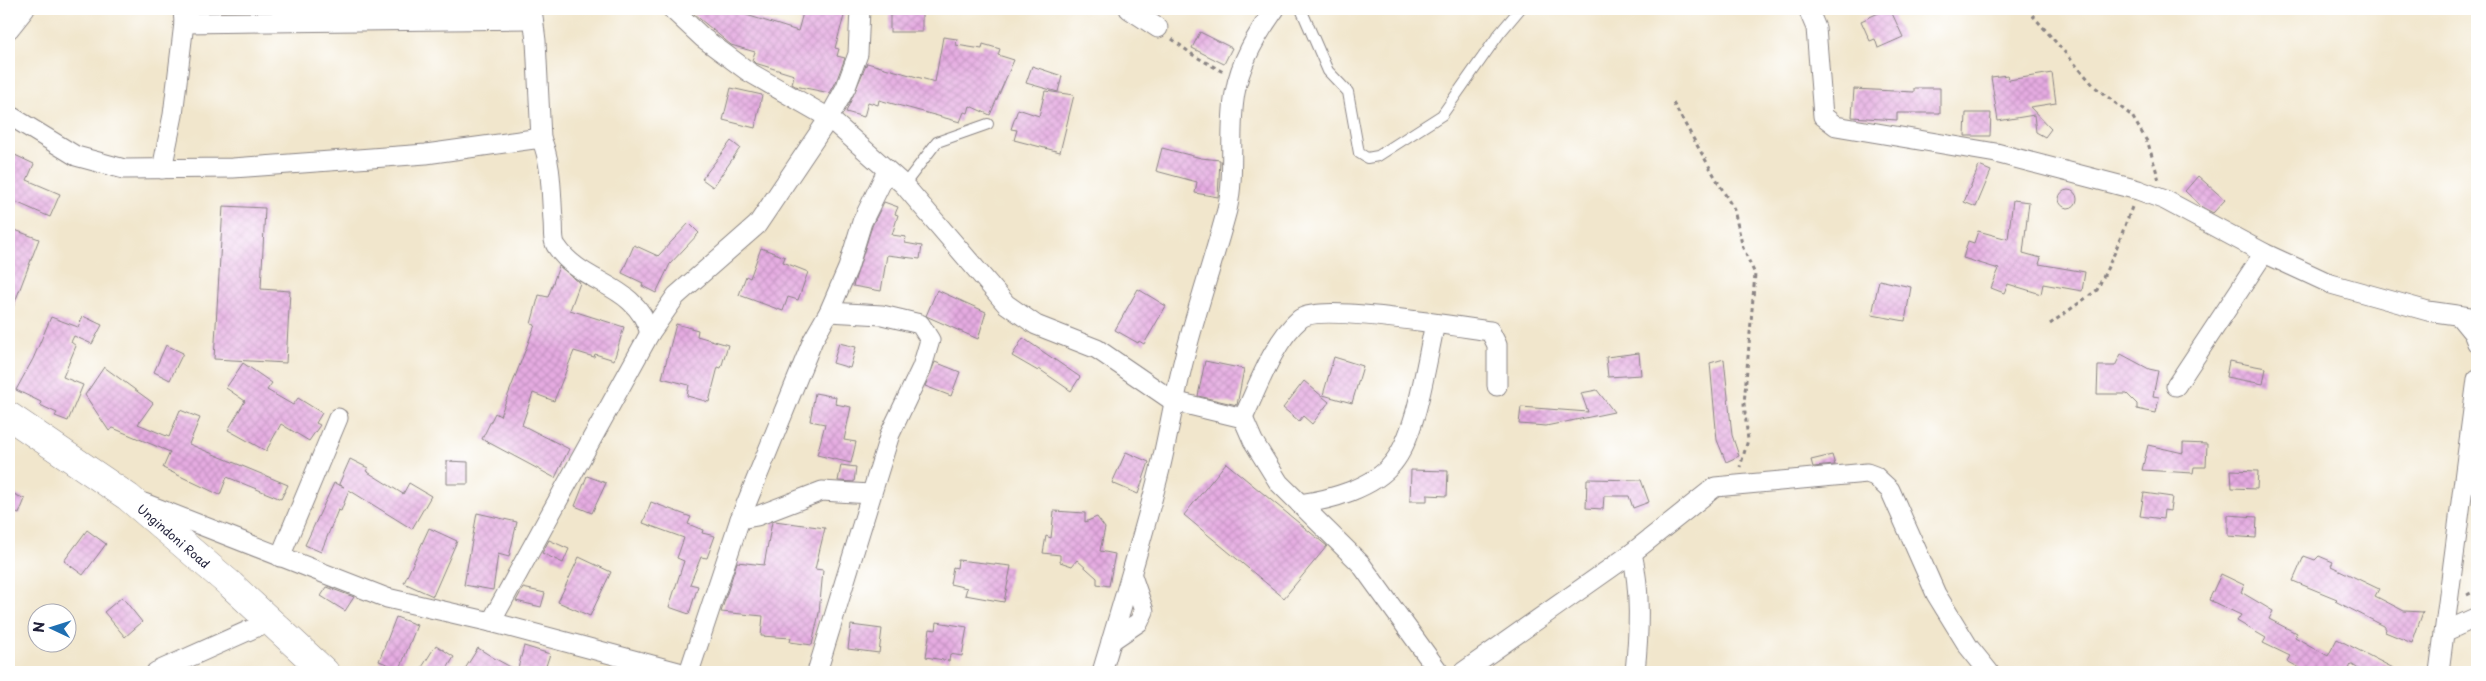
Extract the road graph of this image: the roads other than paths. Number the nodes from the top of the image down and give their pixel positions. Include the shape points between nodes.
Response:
1 (25, 9) edge
2 (672, 9) edge
3 (860, 9) edge
4 (1129, 9) edge
5 (1275, 9) edge
6 (1301, 9) edge
7 (1520, 9) edge
8 (1808, 9) edge
9 (532, 14) edge
10 (183, 16) edge
11 (1158, 28) road end
12 (9, 29) edge
13 (9, 115) edge
14 (829, 118) junction
15 (988, 124) dead end
16 (541, 138) junction
17 (162, 168) junction
18 (888, 171) junction
19 (904, 185) junction
20 (2264, 253) junction
21 (829, 312) junction
22 (2468, 317) edge
23 (1435, 324) junction
24 (650, 333) junction
25 (2477, 343) edge
26 (2477, 379) edge
27 (1497, 386) dead end
28 (2176, 386) dead end
29 (1173, 401) junction
30 (9, 416) edge
31 (338, 418) dead end
32 (1242, 418) junction
33 (870, 494) junction
34 (128, 497) junction
35 (1300, 504) junction
36 (740, 519) junction
37 (1632, 553) junction
38 (280, 558) junction
39 (2477, 617) edge
40 (270, 621) junction
41 (491, 622) junction
42 (2444, 632) junction
43 (156, 672) edge
44 (325, 672) edge
45 (678, 672) edge
46 (689, 672) edge
47 (817, 672) edge
48 (1102, 672) edge
49 (1439, 672) edge
50 (1464, 672) edge
51 (1635, 672) edge
52 (1989, 672) edge
53 (2439, 672) edge

1 - 12 street
2 - 14 street via 749,72
3 - 14 street via 858,54 846,87
4 - 11 street
5 - 29 street via 1257,34 1238,81 1227,208
6 - 7 lane via 1328,72 1348,92 1359,153 1366,158 1378,156 1442,115
8 - 20 street via 1816,28 1823,116 1836,126 1996,153 2138,190 2165,200
9 - 10 street
9 - 16 street
10 - 17 street via 173,115
13 - 17 street via 76,156 124,169
14 - 18 street
14 - 24 street via 758,225 676,296
15 - 19 lane via 937,142
16 - 17 street via 426,154 232,168
16 - 24 street via 548,154 555,244 564,258 633,302 646,317
18 - 19 street
18 - 21 street via 862,222 848,268
19 - 29 street via 1006,304 1036,325 1097,349
20 - 22 street via 2331,284 2390,302
20 - 28 street
21 - 33 street via 882,315 920,324 930,340 922,367 890,434
21 - 36 street via 813,340
22 - 25 street
23 - 27 street via 1490,331 1497,345
23 - 32 street via 1337,313 1300,318 1275,350
23 - 35 street via 1418,402 1405,443 1393,464 1377,477 1341,496
24 - 41 street
26 - 42 street
29 - 32 street
29 - 48 street via 1161,467
30 - 34 main road, Ungindoni Road
31 - 38 street
32 - 35 street via 1279,483
33 - 36 street via 822,491 757,516
33 - 47 street
34 - 38 street
34 - 40 main road, Ungindoni Road
35 - 49 street via 1360,563
36 - 46 street
37 - 50 street
37 - 51 street via 1638,581
37 - 52 street via 1715,487 1866,472 1890,490 1936,594 1968,646
38 - 41 street via 387,598
39 - 42 street
40 - 43 street
40 - 44 main road, Ungindoni Road
41 - 45 street
42 - 53 street

